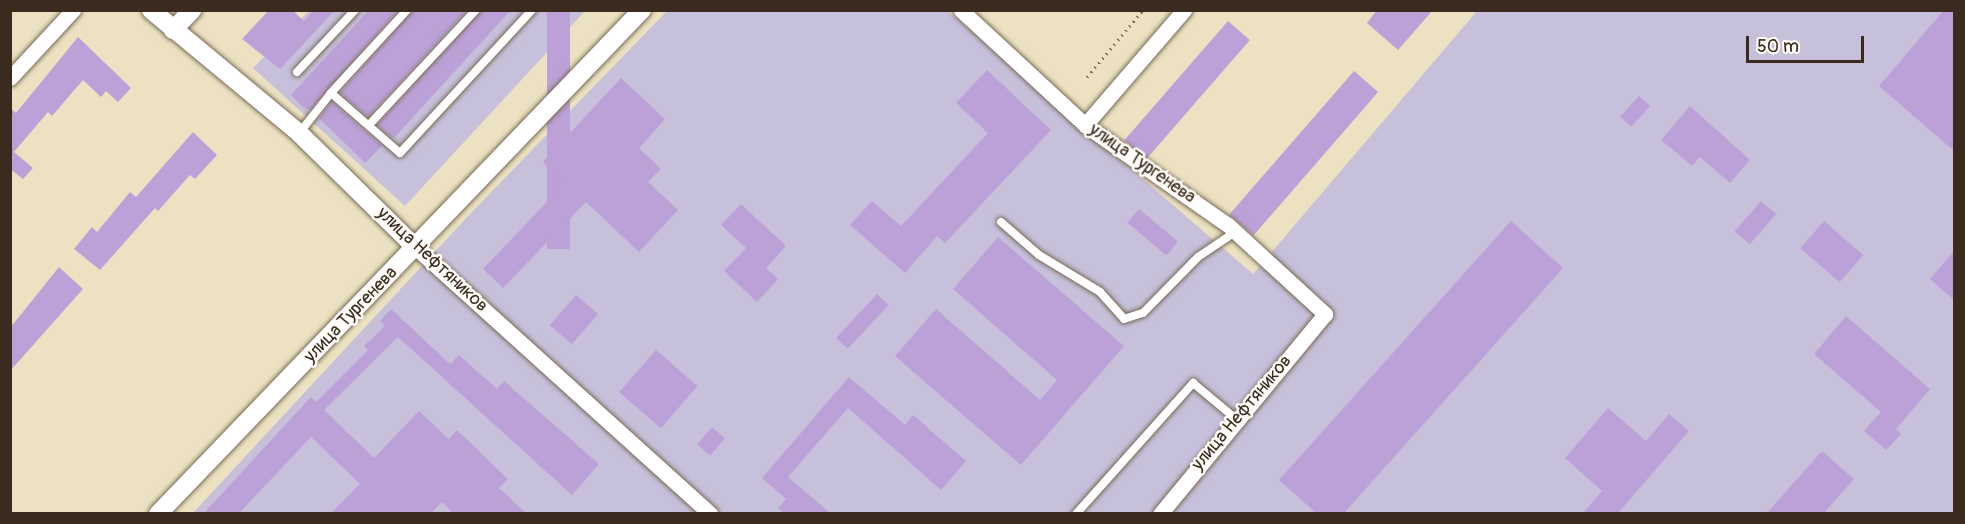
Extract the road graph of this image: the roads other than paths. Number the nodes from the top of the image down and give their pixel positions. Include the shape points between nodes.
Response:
1 (73, 10) edge
2 (151, 10) edge
3 (192, 10) edge
4 (355, 10) edge
5 (406, 10) edge
6 (476, 10) edge
7 (532, 10) edge
8 (642, 10) edge
9 (961, 10) edge
10 (1184, 10) edge
11 (173, 30) junction
12 (297, 72) dead end
13 (10, 78) edge
14 (330, 93) junction
15 (1085, 125) junction
16 (369, 126) junction
17 (299, 133) junction
18 (1001, 222) dead end
19 (1235, 232) junction
20 (416, 247) junction
21 (1325, 314) joint
22 (1235, 418) junction
23 (158, 513) edge
24 (710, 513) edge
25 (1076, 513) edge
26 (1160, 513) edge

1 - 13 street
2 - 11 street, улица Нефтяников
3 - 11 street
4 - 12 lane
5 - 14 lane
6 - 16 lane
7 - 16 lane via 400,153
8 - 20 street, улица Тургенева
9 - 15 street, улица Тургенева
10 - 15 street
11 - 17 street, улица Нефтяников
14 - 16 lane
14 - 17 lane
15 - 19 street, улица Тургенева
17 - 20 street, улица Нефтяников
18 - 19 lane via 1039,255 1100,292 1124,319 1143,313 1198,257
19 - 21 street, улица Тургенева
20 - 23 street, улица Тургенева
20 - 24 street, улица Нефтяников
21 - 22 street, улица Нефтяников
22 - 25 lane via 1192,383
22 - 26 street, улица Нефтяников

